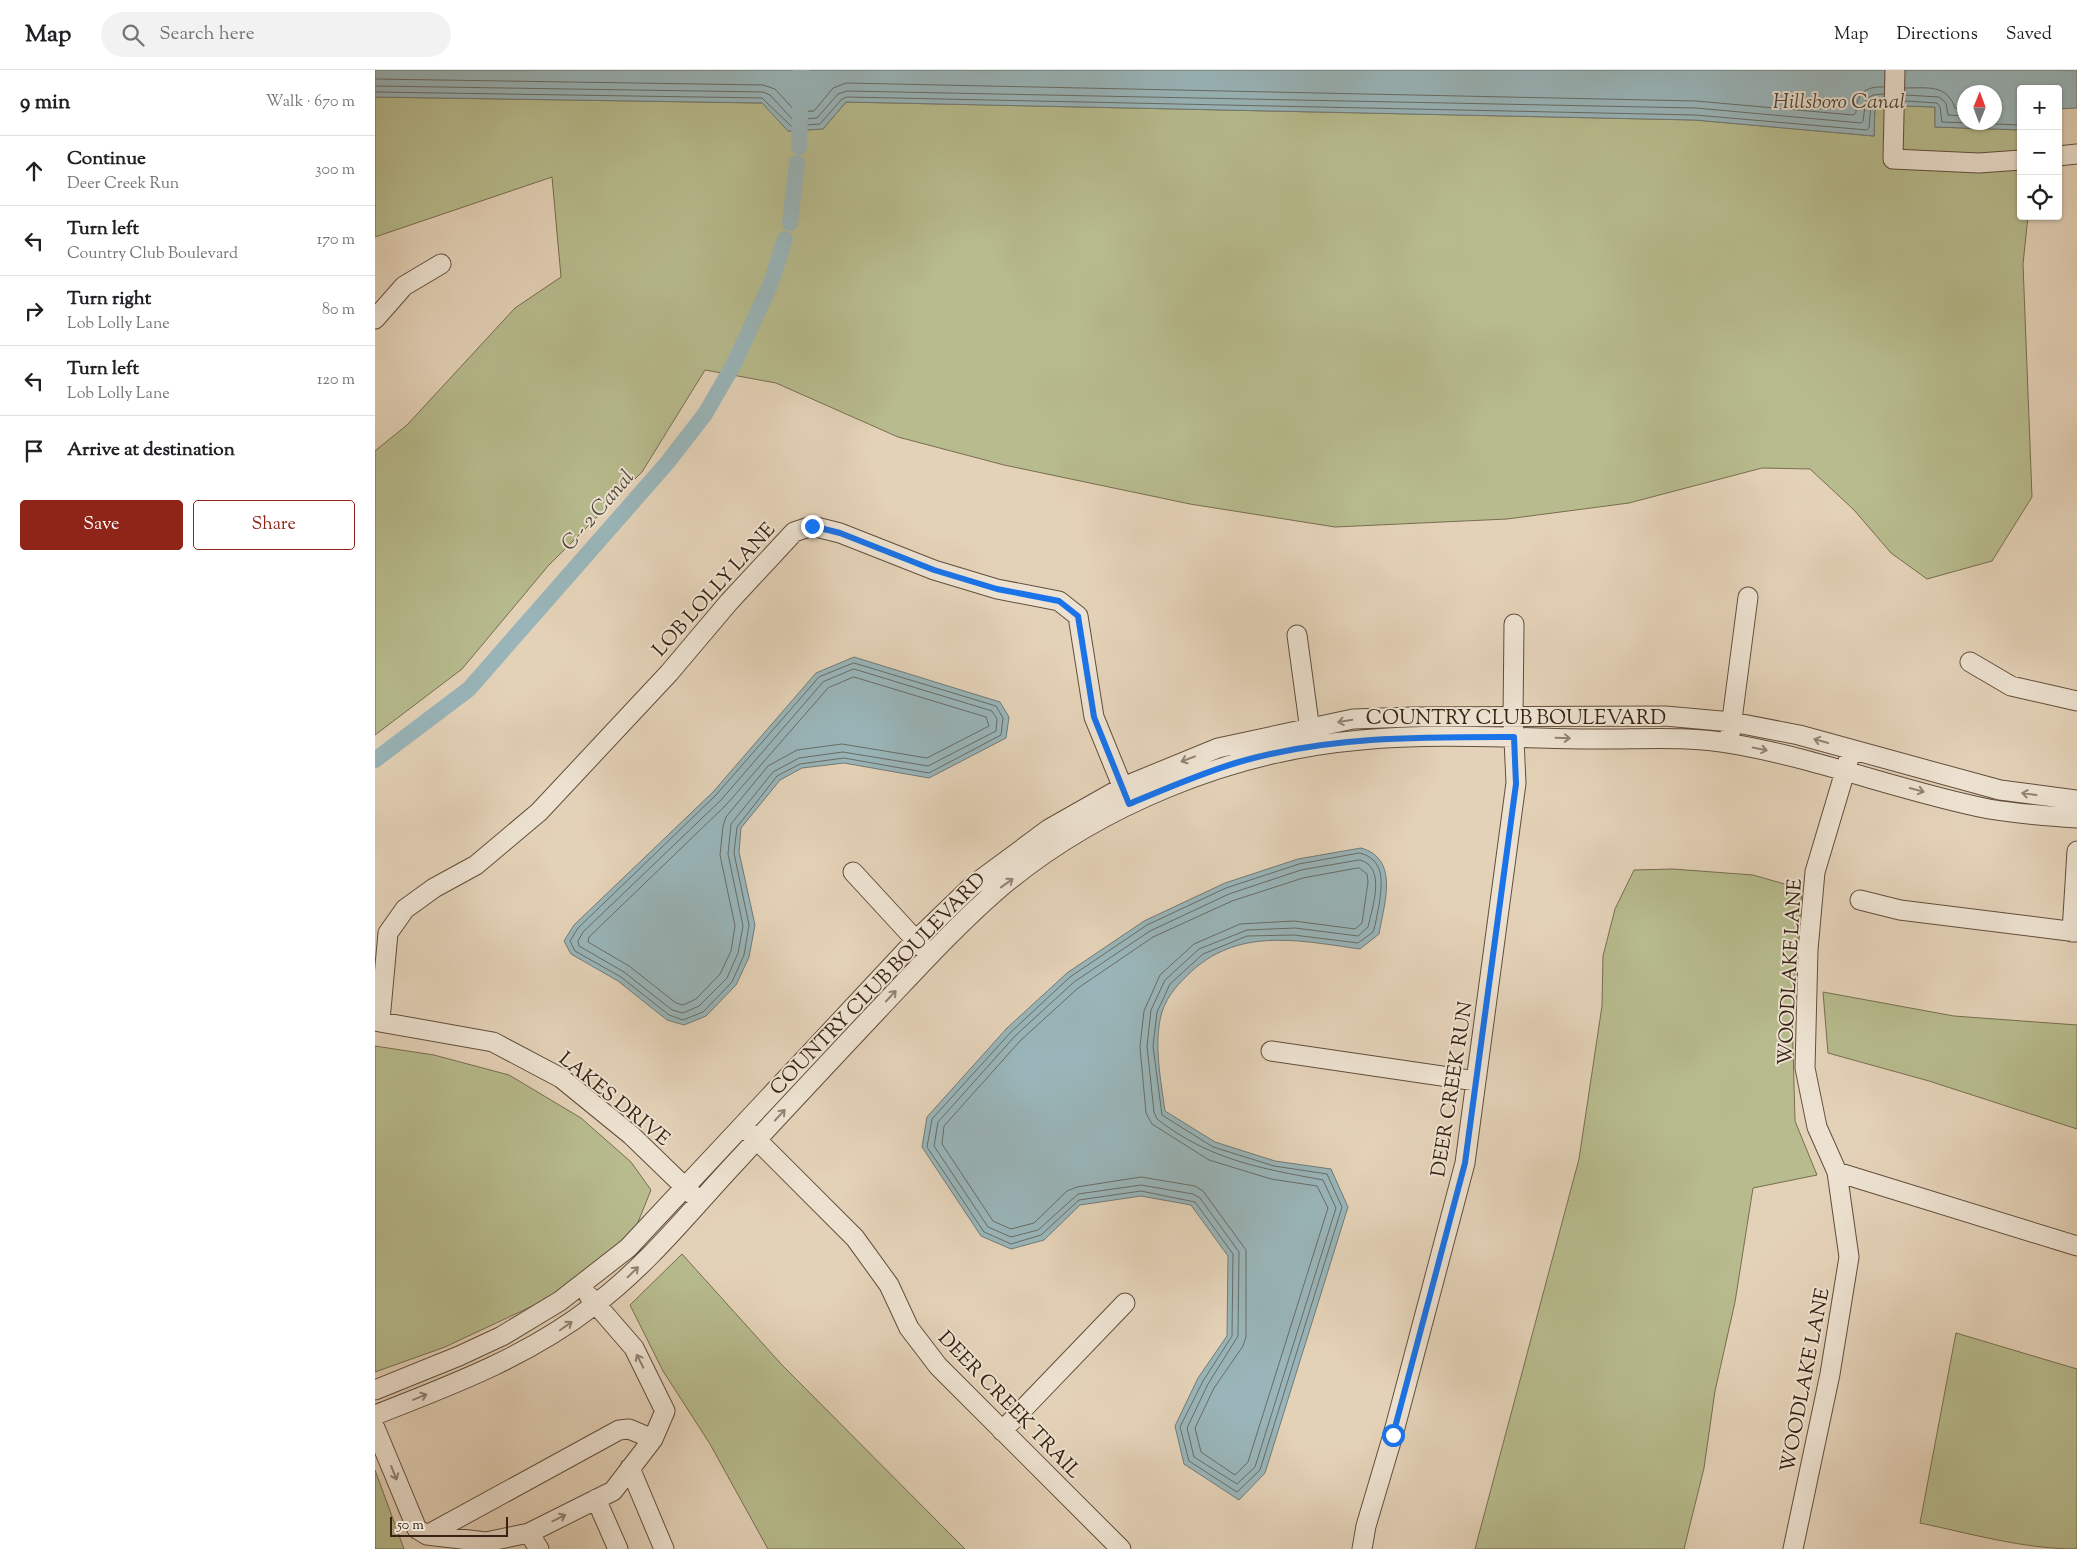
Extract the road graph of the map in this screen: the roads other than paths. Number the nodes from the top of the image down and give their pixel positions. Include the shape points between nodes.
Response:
1 (1895, 70) edge
2 (2077, 154) edge
3 (2062, 156) edge
4 (2017, 160) edge
5 (441, 264) dead end
6 (375, 319) edge
7 (1748, 597) dead end
8 (1514, 624) dead end
9 (1297, 635) dead end
10 (1969, 662) dead end
11 (2077, 701) edge
12 (1513, 718) junction
13 (1732, 722) junction
14 (1310, 727) junction
15 (1514, 737) junction
16 (1729, 743) junction
17 (1312, 747) junction
18 (1852, 750) junction
19 (1846, 771) junction
20 (1126, 796) junction
21 (2077, 803) edge
22 (2077, 852) edge
23 (853, 872) dead end
24 (1859, 900) dead end
25 (2075, 932) edge
26 (915, 941) junction
27 (930, 955) junction
28 (377, 1020) edge
29 (1271, 1052) dead end
30 (1476, 1081) junction
31 (741, 1125) junction
32 (756, 1140) junction
33 (1837, 1172) junction
34 (685, 1187) junction
35 (700, 1201) junction
36 (2077, 1246) edge
37 (580, 1286) junction
38 (1125, 1303) dead end
39 (597, 1304) junction
40 (375, 1390) edge
41 (375, 1415) edge
42 (375, 1428) edge
43 (1002, 1431) junction
44 (653, 1439) junction
45 (630, 1468) junction
46 (596, 1500) junction
47 (529, 1533) junction
48 (427, 1535) junction
49 (488, 1546) edge
50 (539, 1549) edge
51 (618, 1549) edge
52 (664, 1549) edge
53 (1121, 1549) edge
54 (1361, 1549) edge
55 (1793, 1549) edge

1 - 4 street via 1893,159 1979,163
2 - 3 street
5 - 6 street via 404,286
7 - 13 street
8 - 12 street, DEER CREEK RUN
9 - 14 street
10 - 11 street via 2011,686
12 - 13 street, COUNTRY CLUB BOULEVARD via 1665,716
12 -> 14 street, COUNTRY CLUB BOULEVARD via 1353,719
12 - 15 street, DEER CREEK RUN
13 - 16 street
18 -> 13 street, COUNTRY CLUB BOULEVARD via 1799,735
14 - 17 street
14 -> 20 street, COUNTRY CLUB BOULEVARD via 1217,748
15 -> 16 street, COUNTRY CLUB BOULEVARD via 1682,738
15 - 17 street, COUNTRY CLUB BOULEVARD via 1411,737
15 - 30 street, DEER CREEK RUN via 1516,784
16 -> 19 street, COUNTRY CLUB BOULEVARD
17 - 20 street, COUNTRY CLUB BOULEVARD via 1239,762 1178,783
18 - 19 street, WOODLAKE LANE
21 -> 18 street, COUNTRY CLUB BOULEVARD via 2000,790
19 -> 21 street, COUNTRY CLUB BOULEVARD via 1984,808 2028,815
19 - 33 street, WOODLAKE LANE via 1815,872 1808,950 1805,1068 1817,1127
20 - 26 street, COUNTRY CLUB BOULEVARD via 1049,829 972,886
27 -> 20 street, COUNTRY CLUB BOULEVARD via 997,890
20 - 28 street, LOB LOLLY LANE via 1094,717 1078,616 1059,601 997,589 943,573 840,533 812,526 794,532 669,673 539,812 476,865 405,909 388,933
22 - 25 street
23 - 26 street
24 - 25 street via 1900,910
26 - 27 street
26 - 31 street, COUNTRY CLUB BOULEVARD
32 -> 27 street, COUNTRY CLUB BOULEVARD
28 - 34 street, LAKES DRIVE via 493,1042 561,1078 631,1135
29 - 30 street
30 - 54 street, DEER CREEK RUN via 1465,1163
31 - 32 street, DEER CREEK TRAIL
31 - 34 street, COUNTRY CLUB BOULEVARD
32 - 35 street, COUNTRY CLUB BOULEVARD
32 - 43 street, DEER CREEK TRAIL via 855,1238 889,1285 909,1328 938,1366
33 - 36 street
33 - 55 street, WOODLAKE LANE via 1849,1258 1830,1374
34 - 35 street, LAKES DRIVE
34 - 37 street, COUNTRY CLUB BOULEVARD via 628,1248
39 -> 35 street, COUNTRY CLUB BOULEVARD via 630,1275
37 - 39 street
37 - 40 street, COUNTRY CLUB BOULEVARD via 502,1336
38 - 43 street
41 -> 39 street, COUNTRY CLUB BOULEVARD via 483,1372 528,1350
44 -> 39 street via 665,1411 663,1404 634,1348
42 -> 48 street via 417,1529
43 - 53 street, DEER CREEK TRAIL
44 - 45 street
44 - 48 street via 629,1429 619,1430
45 - 46 street via 613,1491
45 - 52 street
47 -> 46 street
46 - 51 street
47 - 49 street
47 - 50 street
48 - 49 street

